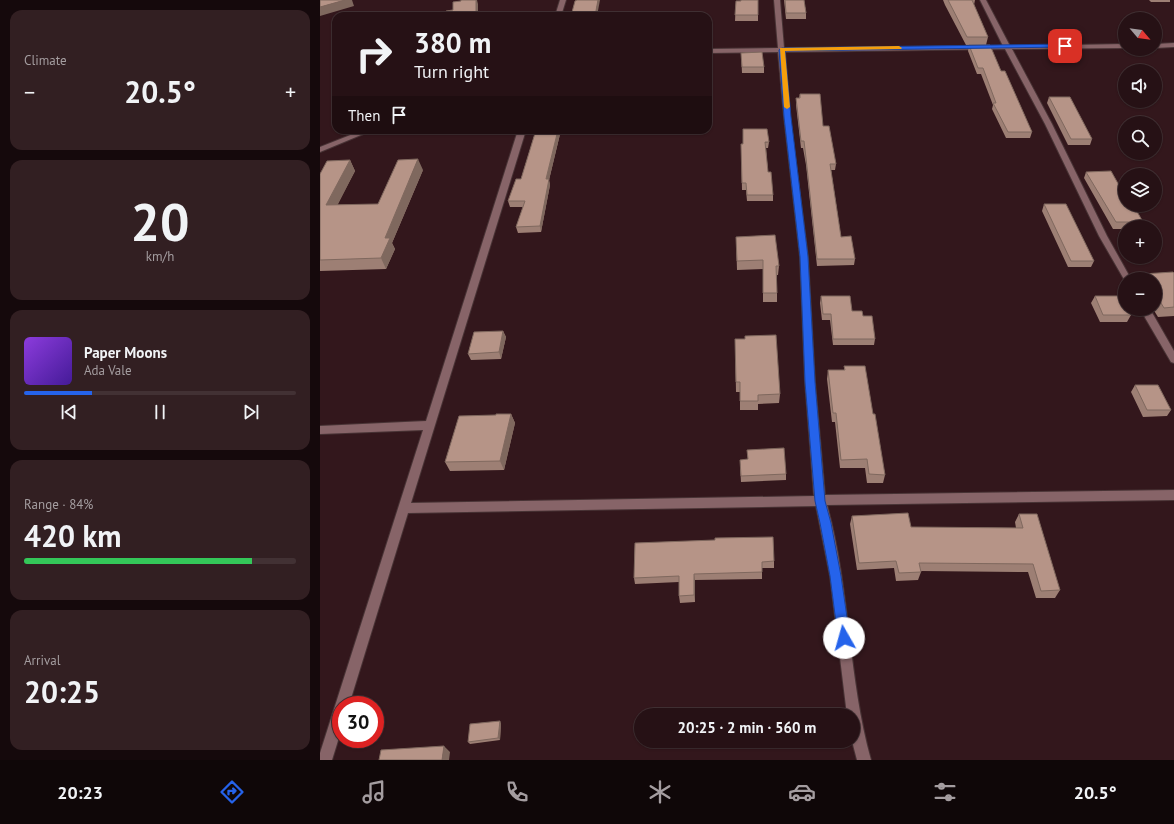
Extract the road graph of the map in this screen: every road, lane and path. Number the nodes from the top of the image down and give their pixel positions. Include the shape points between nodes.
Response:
1 (563, 0) edge
2 (777, 0) edge
3 (982, 0) edge
4 (559, 12) edge
5 (1005, 46) junction
6 (1118, 46) edge
7 (1162, 46) edge
8 (1174, 46) edge
9 (782, 50) junction
10 (712, 51) edge
11 (359, 134) edge
12 (521, 134) edge
13 (320, 150) edge
14 (1123, 272) edge
15 (1149, 316) edge
16 (1174, 358) edge
17 (430, 425) junction
18 (320, 430) edge
19 (1174, 494) edge
20 (820, 501) junction
21 (404, 508) junction
22 (345, 696) edge
23 (332, 737) edge
24 (325, 760) edge
25 (864, 760) edge

1 - 4 street
2 - 9 street
3 - 5 street
5 - 6 street
5 - 9 street
5 - 14 street via 1037,102
7 - 8 street
9 - 10 street
9 - 20 street via 787,117 804,257 810,382
11 - 13 street
12 - 17 street
15 - 16 street
17 - 18 street
17 - 21 street
19 - 20 street
20 - 21 street
20 - 25 street via 836,576 856,731
21 - 22 street
23 - 24 street

